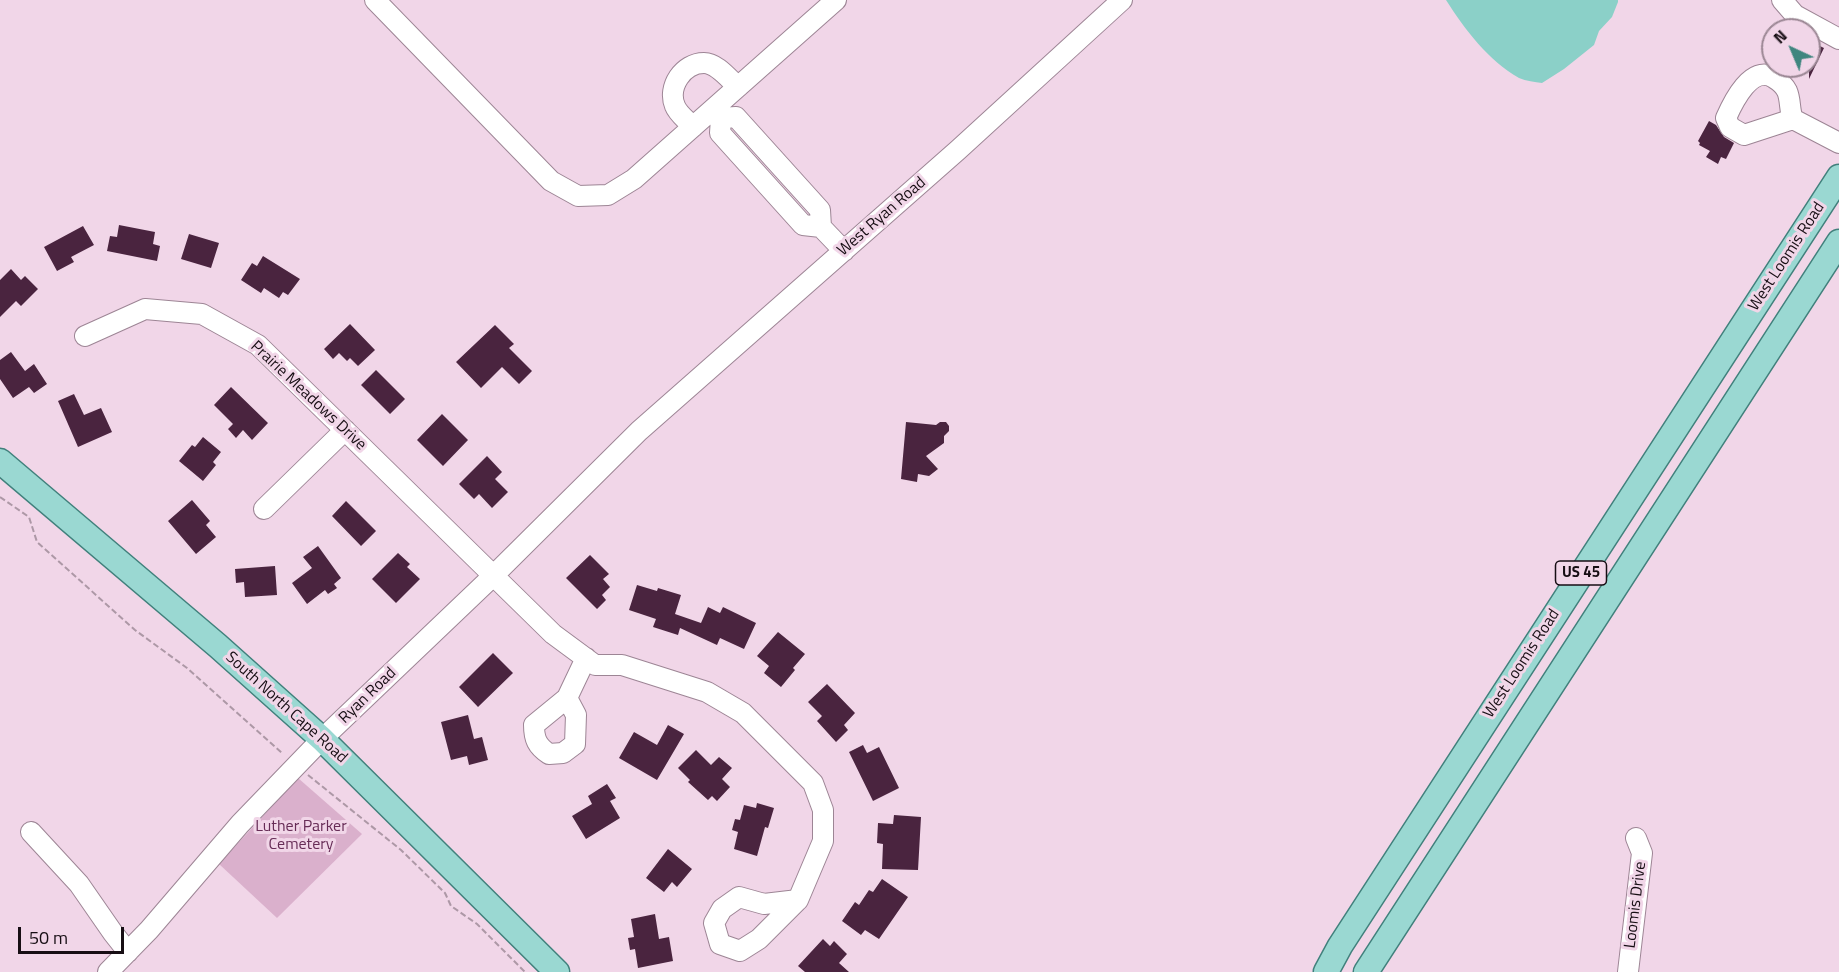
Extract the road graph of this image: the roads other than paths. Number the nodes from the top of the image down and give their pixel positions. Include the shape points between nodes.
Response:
1 (375, 0) edge
2 (836, 0) edge
3 (1122, 0) edge
4 (1782, 0) edge
5 (1790, 18) edge
6 (1821, 30) edge
7 (1839, 39) edge
8 (1760, 74) joint
9 (738, 87) junction
10 (717, 113) junction
11 (1793, 119) junction
12 (693, 127) junction
13 (1839, 143) edge
14 (1839, 177) edge
15 (1839, 242) edge
16 (844, 251) junction
17 (86, 336) dead end
18 (345, 430) junction
19 (639, 431) joint
20 (0, 462) edge
21 (264, 509) dead end
22 (493, 576) junction
23 (586, 658) junction
24 (567, 698) dead end
25 (322, 739) junction
26 (31, 832) dead end
27 (1636, 838) dead end
28 (798, 900) dead end
29 (128, 952) junction
30 (108, 972) edge
31 (557, 972) edge
32 (1326, 972) edge
33 (1366, 972) edge
34 (1628, 972) edge

1 - 12 street via 551,181 578,196 608,195 617,190 651,166
2 - 9 street
3 - 16 street, West Ryan Road
4 - 5 street
6 - 7 street
8 - 11 street via 1781,82 1788,93
8 - 11 street via 1751,79 1733,102 1726,118 1730,128 1744,135
9 - 10 street
9 - 12 street via 715,66 705,63 688,68 677,78 671,94 676,108
10 - 12 street
10 - 16 street via 736,117 820,210 821,227
11 - 13 street
14 - 32 main road, West Loomis Road / US 45
15 - 33 main road, US 45
16 - 19 street, West Ryan Road
17 - 18 street, Prairie Meadows Drive via 145,309 202,314 258,345
18 - 21 street
18 - 22 street, Prairie Meadows Drive
19 - 22 street, Ryan Road
20 - 25 main road, South North Cape Road
22 - 23 street, Prairie Meadows Drive via 553,634
22 - 25 street, Ryan Road
23 - 24 street
23 - 28 street via 595,665 622,665 707,692 743,713 813,783 823,810 823,842
25 - 29 street, Ryan Road via 240,824
25 - 31 main road, South North Cape Road
26 - 29 street via 80,884
27 - 34 street, Loomis Drive via 1642,853
29 - 30 street, Ryan Road

